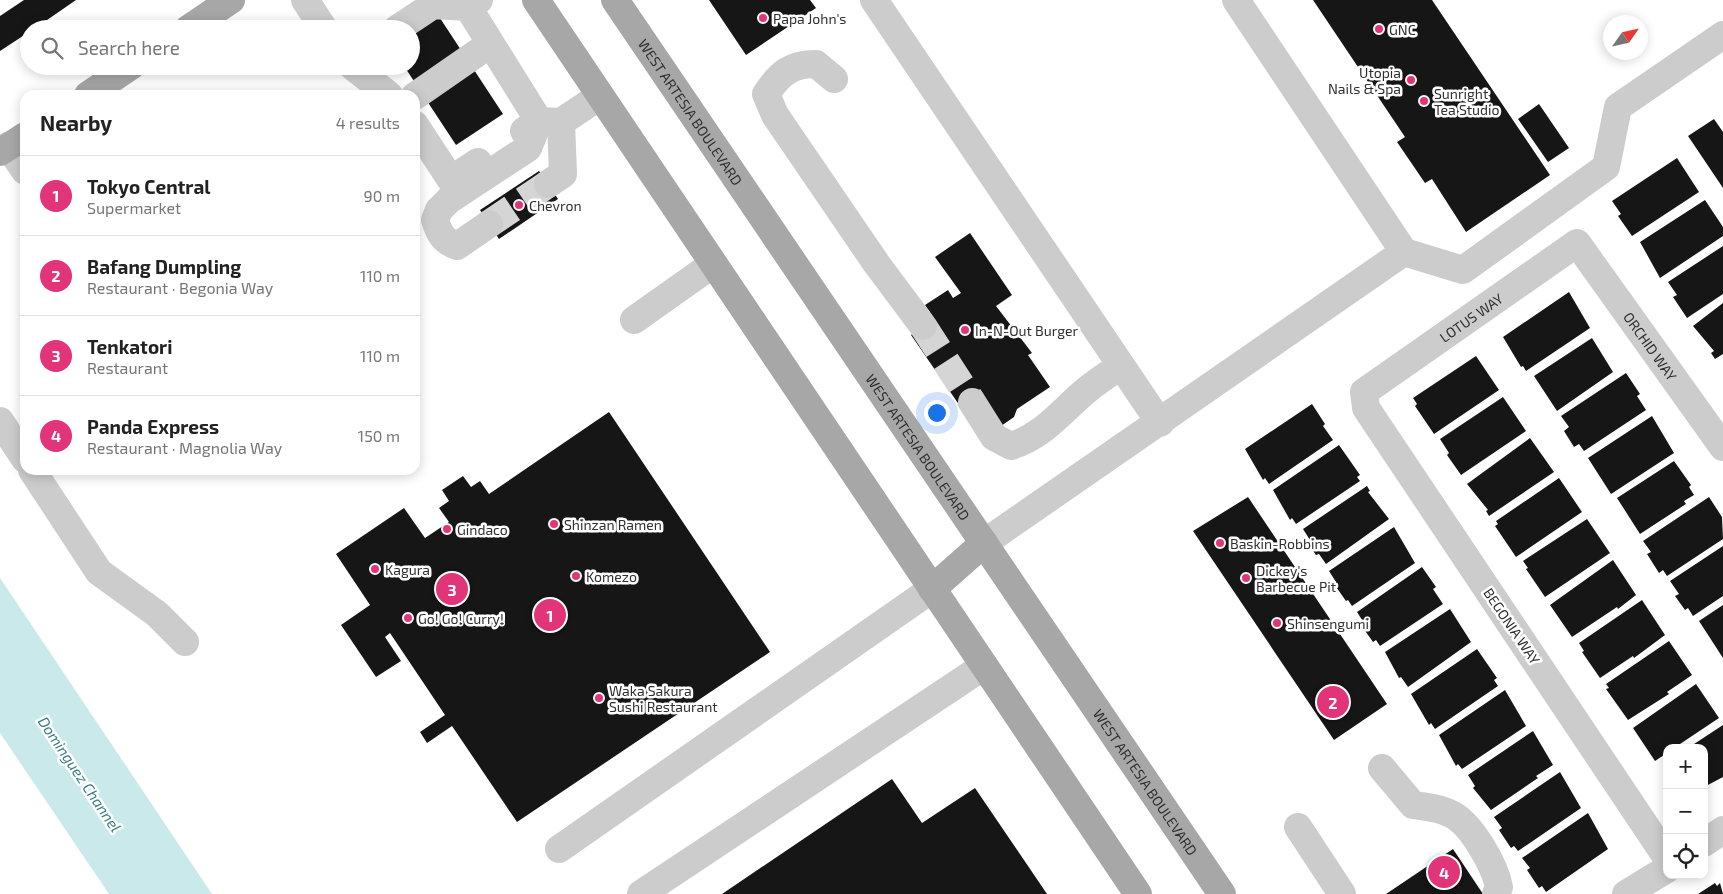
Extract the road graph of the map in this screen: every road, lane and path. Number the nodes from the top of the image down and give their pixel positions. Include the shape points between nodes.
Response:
1 (231, 0) edge
2 (305, 0) edge
3 (536, 0) edge
4 (615, 0) edge
5 (874, 0) edge
6 (1236, 0) edge
7 (473, 3) edge
8 (201, 20) edge
9 (318, 20) edge
10 (410, 20) edge
11 (1723, 34) edge
12 (490, 44) junction
13 (121, 75) edge
14 (363, 75) edge
15 (834, 79) dead end
16 (104, 90) edge
17 (383, 90) edge
18 (420, 93) edge
19 (600, 96) junction
20 (550, 121) junction
21 (420, 133) edge
22 (11, 145) edge
23 (20, 162) edge
24 (548, 184) tunnel mouth
25 (489, 224) tunnel mouth
26 (1577, 243) joint
27 (1404, 252) junction
28 (714, 264) junction
29 (634, 320) dead end
30 (923, 326) tunnel mouth
31 (1120, 366) junction
32 (1364, 392) joint
33 (972, 402) tunnel mouth
34 (0, 421) edge
35 (1160, 423) junction
36 (1723, 447) edge
37 (20, 451) edge
38 (35, 475) edge
39 (984, 543) junction
40 (932, 589) junction
41 (185, 642) dead end
42 (984, 666) junction
43 (1382, 768) dead end
44 (1298, 827) dead end
45 (1723, 830) edge
46 (1708, 840) edge
47 (559, 849) dead end
48 (1663, 852) edge
49 (1663, 871) edge
50 (642, 894) edge
51 (1138, 894) edge
52 (1222, 894) edge
53 (1342, 894) edge
54 (1496, 894) edge
55 (1626, 894) edge

1 - 8 main road
2 - 9 street
3 - 19 main road
4 - 39 main road, WEST ARTESIA BOULEVARD
5 - 31 street
6 - 27 street
7 - 10 street via 433,5
7 - 12 street
11 - 27 street via 1618,107 1606,167 1463,270
12 - 18 street
12 - 20 street
13 - 16 main road
14 - 17 street
15 - 30 street via 816,64 799,64 777,77 766,94 775,116
19 - 20 street
19 - 28 main road
20 - 21 street via 451,180
20 - 24 street via 563,174
20 - 25 street via 528,148 449,200 434,220 446,242 457,246
22 - 23 street
26 - 32 street, LOTUS WAY
26 - 36 street, ORCHID WAY
27 - 35 street
28 - 29 street
28 - 40 main road
31 - 33 street via 1028,441 1011,446 994,437
31 - 35 street
32 - 48 street, BEGONIA WAY via 1366,408
34 - 37 street
35 - 39 street
38 - 41 street via 99,572 157,614
39 - 40 main road
39 - 52 main road, WEST ARTESIA BOULEVARD
40 - 42 main road
40 - 47 street
42 - 50 street
42 - 51 main road
43 - 54 street via 1414,805 1444,811 1464,822 1492,864 1499,887
44 - 53 street
45 - 46 street
49 - 55 street

